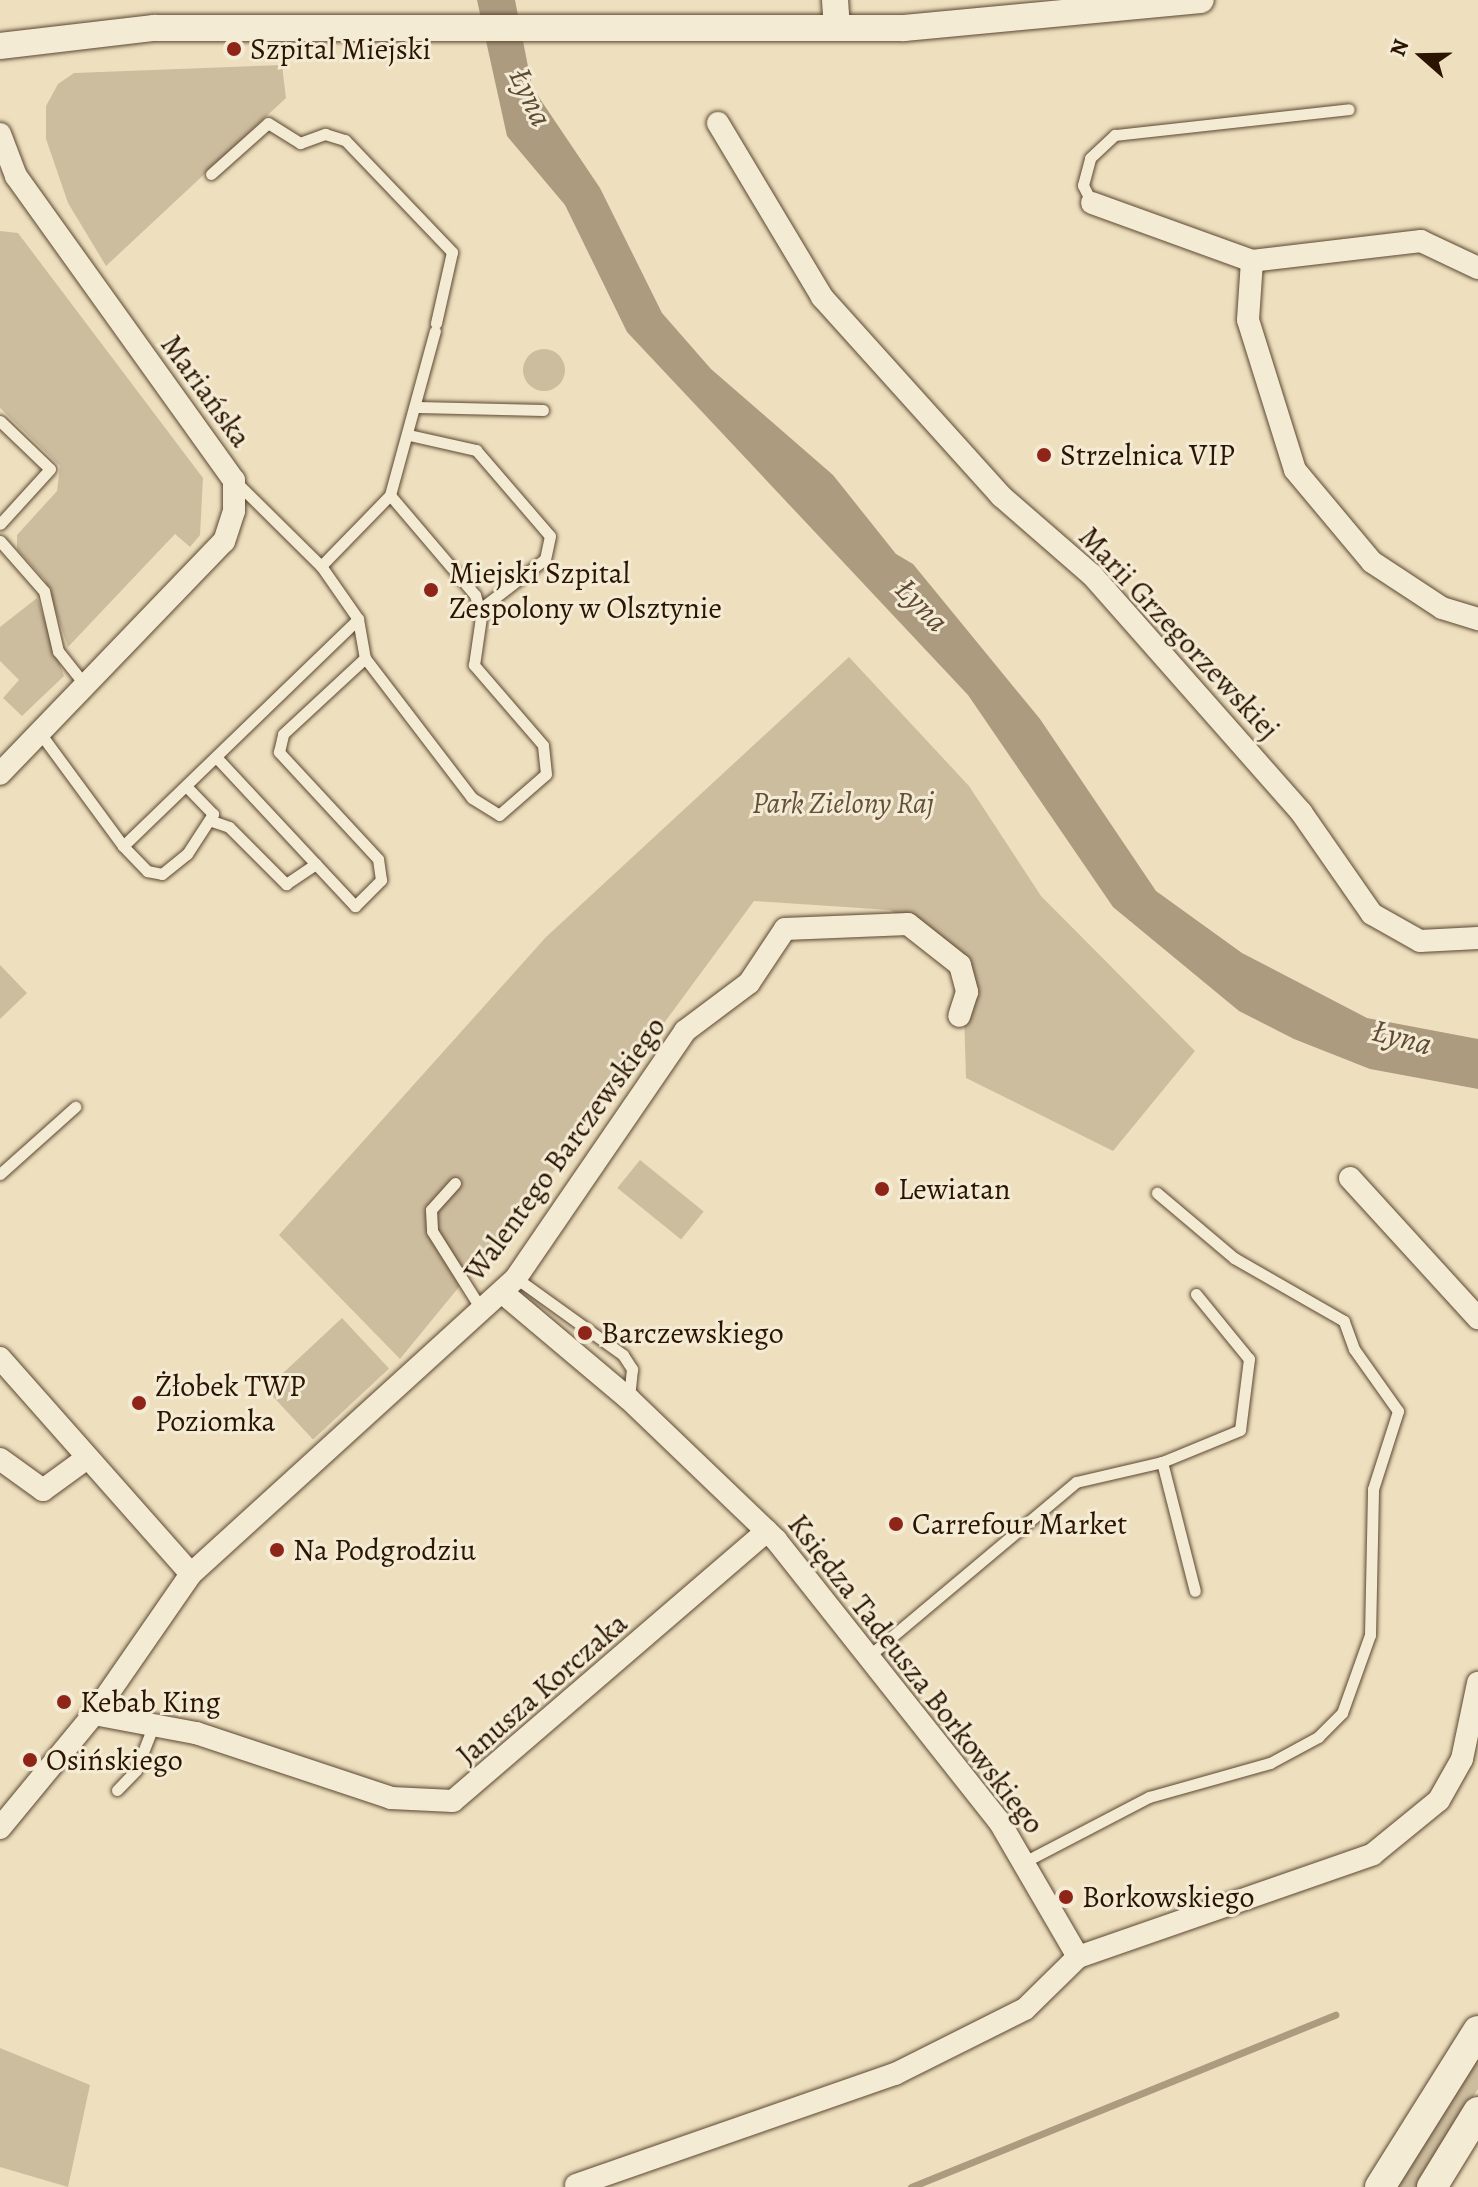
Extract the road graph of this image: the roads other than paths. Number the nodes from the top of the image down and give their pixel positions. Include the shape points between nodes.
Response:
1 (835, 0) edge
2 (1201, 0) edge
3 (837, 26) junction
4 (0, 46) edge
5 (1349, 109) dead end
6 (718, 123) dead end
7 (0, 134) edge
8 (211, 174) dead end
9 (8, 180) edge
10 (1092, 203) joint
11 (1252, 261) junction
12 (1478, 268) edge
13 (418, 407) junction
14 (543, 410) dead end
15 (0, 421) edge
16 (409, 435) junction
17 (234, 480) junction
18 (390, 495) junction
19 (0, 524) edge
20 (0, 541) edge
21 (321, 566) junction
22 (480, 609) junction
23 (358, 619) junction
24 (1478, 619) edge
25 (365, 658) junction
26 (85, 685) junction
27 (40, 733) junction
28 (216, 757) junction
29 (0, 774) edge
30 (186, 786) junction
31 (212, 821) junction
32 (123, 846) junction
33 (316, 864) junction
34 (1478, 938) edge
35 (959, 1016) dead end
36 (75, 1107) dead end
37 (0, 1174) edge
38 (1350, 1178) dead end
39 (455, 1183) dead end
40 (1157, 1193) dead end
41 (510, 1285) junction
42 (1196, 1294) dead end
43 (484, 1312) junction
44 (1478, 1318) edge
45 (0, 1358) edge
46 (87, 1458) junction
47 (0, 1459) edge
48 (1162, 1462) junction
49 (767, 1531) junction
50 (191, 1574) junction
51 (1195, 1591) dead end
52 (870, 1655) junction
53 (1478, 1683) edge
54 (94, 1714) junction
55 (154, 1723) junction
56 (117, 1790) dead end
57 (0, 1828) edge
58 (1024, 1862) junction
59 (1078, 1957) junction
60 (1478, 2031) edge
61 (1478, 2112) edge
62 (576, 2185) dead end
63 (1380, 2187) edge
64 (1432, 2187) edge

1 - 3 street
2 - 3 street via 904,28
3 - 4 street via 154,28
5 - 10 lane via 1115,135 1090,158 1083,185
6 - 34 street, Marii Grzegorzewskiej via 822,297 1001,496 1092,575 1301,812 1372,914 1420,941
7 - 9 street, Mariańska
8 - 13 lane via 268,123 300,143 325,134 345,140 452,252
9 - 17 street, Mariańska
10 - 11 street
11 - 12 street via 1421,241
11 - 24 street via 1248,320 1295,470 1372,562 1442,608
13 - 14 lane
13 - 16 lane
15 - 19 lane via 50,469
16 - 18 lane
16 - 22 lane via 476,450 550,536 545,559
17 - 21 lane
17 - 26 street, Mariańska via 224,541
18 - 21 lane
18 - 22 lane
20 - 26 lane via 44,591 58,651
21 - 23 lane
22 - 25 lane via 474,665 543,745 546,774 499,815 472,798
23 - 25 lane
23 - 28 lane
25 - 33 lane via 283,734 279,752 378,859 381,880 355,906
26 - 27 street, Mariańska
27 - 29 street, Mariańska
27 - 32 lane
28 - 30 lane
28 - 33 lane
30 - 31 lane
30 - 32 lane
31 - 32 lane via 162,874 147,871
31 - 33 lane via 229,827 286,884
35 - 41 street, Walentego Barczewskiego via 967,992 960,965 908,924 785,929 749,983 685,1031
36 - 37 lane
38 - 44 street
39 - 43 lane via 431,1210 432,1231
40 - 58 lane via 1234,1258 1344,1321 1354,1349 1398,1411 1373,1489 1370,1635 1342,1713 1318,1737 1270,1763 1149,1797
41 - 43 street, Walentego Barczewskiego
41 - 49 street, Księdza Tadeusza Borkowskiego
42 - 48 lane via 1249,1359 1247,1414 1226,1440
43 - 50 street, Walentego Barczewskiego
45 - 46 street
46 - 47 street via 43,1490
46 - 50 street
48 - 51 lane
48 - 52 lane via 1076,1482
49 - 52 street, Księdza Tadeusza Borkowskiego
49 - 55 street, Janusza Korczaka via 465,1797 391,1798
50 - 54 street, Walentego Barczewskiego
52 - 58 street, Księdza Tadeusza Borkowskiego
53 - 59 street via 1462,1759 1436,1806 1405,1833 1314,1879
54 - 55 street, Janusza Korczaka
54 - 57 street, Walentego Barczewskiego
55 - 56 lane via 136,1770
58 - 59 street, Księdza Tadeusza Borkowskiego
59 - 62 street via 1025,2009 895,2074
60 - 63 main road
61 - 64 main road

